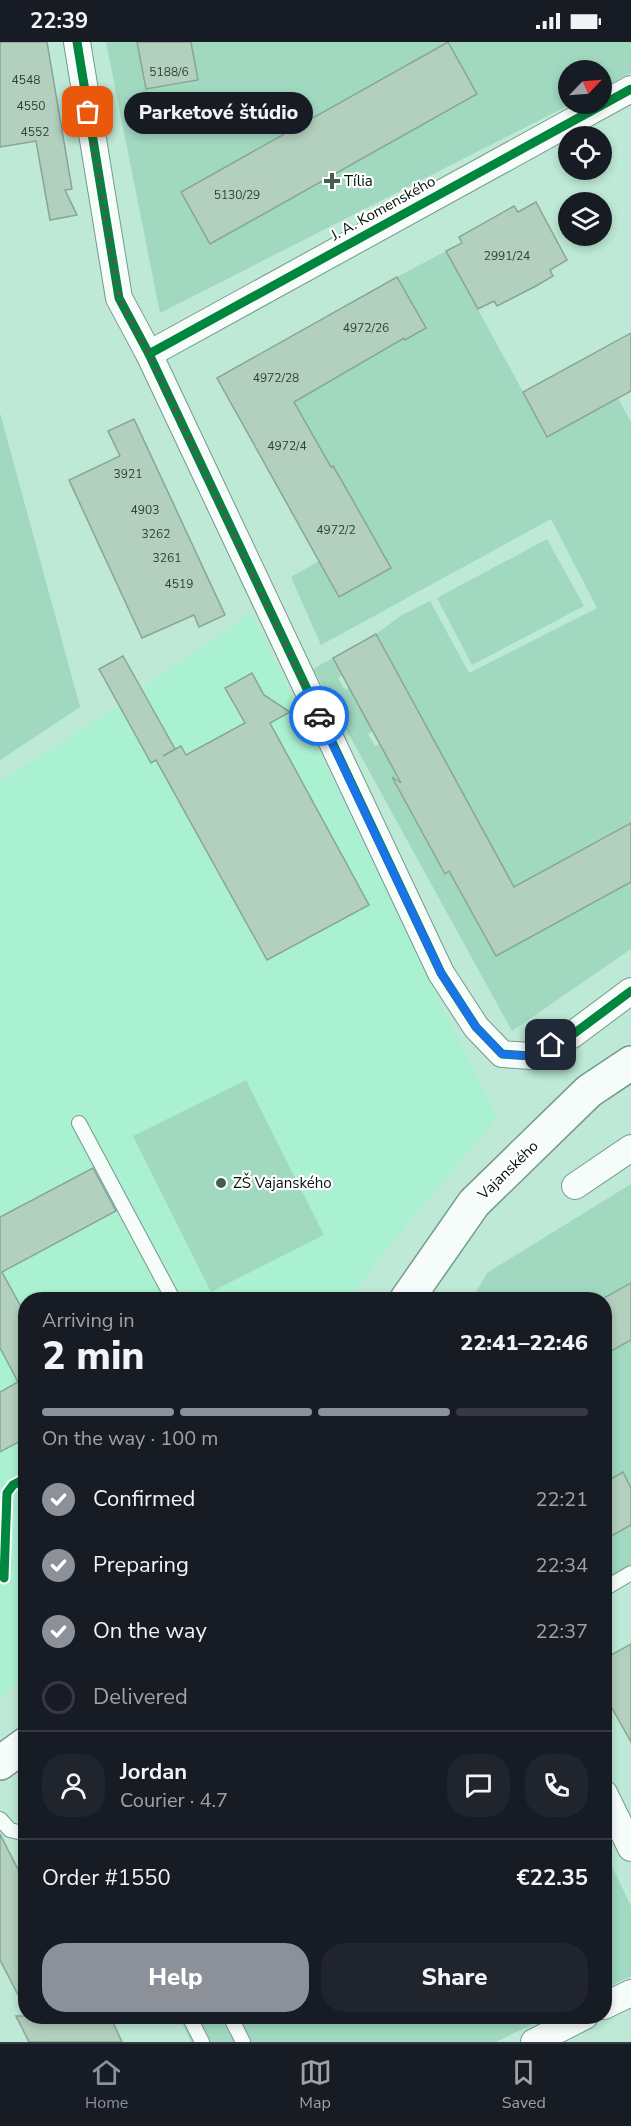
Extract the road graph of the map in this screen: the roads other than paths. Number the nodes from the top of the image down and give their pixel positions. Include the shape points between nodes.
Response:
1 (77, 42) edge
2 (631, 89) edge
3 (149, 354) junction
4 (631, 991) edge
5 (631, 1063) edge
6 (79, 1123) dead end
7 (631, 1148) edge
8 (575, 1186) dead end
9 (419, 1291) edge
10 (169, 1292) edge
11 (631, 1573) edge
12 (612, 1584) edge
13 (18, 1750) edge
14 (0, 1763) edge
15 (612, 1809) edge
16 (0, 1819) edge
17 (18, 1832) edge
18 (631, 1848) edge
19 (631, 1993) edge
20 (612, 2002) edge
21 (193, 2024) edge
22 (234, 2024) edge
23 (569, 2024) edge
24 (201, 2042) edge
25 (243, 2042) edge
26 (534, 2042) edge

1 - 3 street via 119,298
2 - 3 street, J. A. Komenského
3 - 4 street via 441,973 476,1027 502,1054 531,1056 572,1035
5 - 9 main road, Vajanského via 589,1091 474,1203
6 - 10 lane
7 - 8 street
11 - 12 lane
13 - 14 main road
15 - 18 street
16 - 17 lane via 10,1830
19 - 20 street
21 - 24 lane
22 - 25 lane
23 - 26 street

